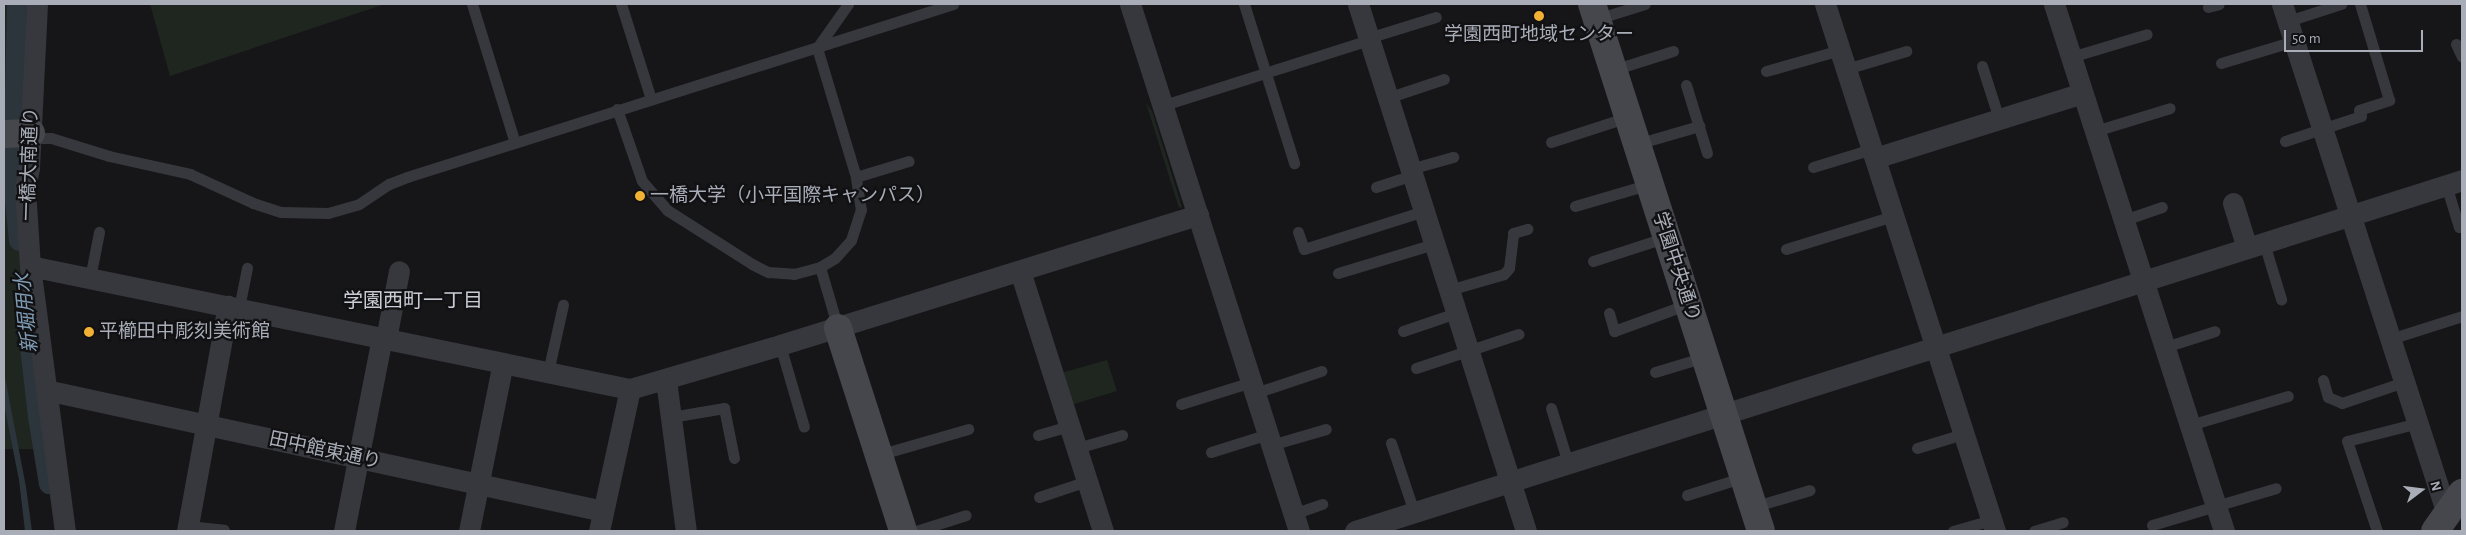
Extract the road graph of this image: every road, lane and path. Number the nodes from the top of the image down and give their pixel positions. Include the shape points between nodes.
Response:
1 (37, 4) edge
2 (472, 4) edge
3 (620, 4) edge
4 (848, 4) edge
5 (953, 4) edge
6 (1130, 4) edge
7 (1244, 4) edge
8 (1358, 4) edge
9 (1645, 4) edge
10 (1825, 4) edge
11 (2054, 4) edge
12 (2341, 4) edge
13 (2360, 4) edge
14 (1594, 11) edge
15 (1436, 17) dead end
16 (2288, 22) edge
17 (2147, 34) dead end
18 (1369, 39) junction
19 (2456, 44) dead end
20 (816, 48) junction
21 (1672, 51) dead end
22 (1906, 51) dead end
23 (2071, 56) junction
24 (2462, 57) edge
25 (1843, 59) junction
26 (2221, 63) dead end
27 (1982, 66) dead end
28 (1613, 70) junction
29 (1766, 71) dead end
30 (1266, 72) junction
31 (1444, 79) dead end
32 (1686, 85) dead end
33 (2082, 93) junction
34 (1387, 98) junction
35 (651, 99) junction
36 (1164, 105) junction
37 (2170, 108) dead end
38 (617, 109) junction
39 (1628, 117) junction
40 (1999, 119) junction
41 (1699, 126) junction
42 (2322, 128) junction
43 (2095, 131) junction
44 (20, 134) edge
45 (2285, 140) dead end
46 (1551, 142) dead end
47 (515, 143) junction
48 (1637, 144) junction
49 (1873, 153) junction
50 (1707, 154) dead end
51 (1453, 157) dead end
52 (908, 161) dead end
53 (1294, 163) dead end
54 (1812, 167) dead end
55 (1411, 172) junction
56 (856, 177) junction
57 (2454, 183) edge
58 (1650, 184) junction
59 (1376, 187) dead end
60 (2234, 204) dead end
61 (1575, 206) dead end
62 (2162, 208) dead end
63 (1424, 211) junction
64 (1198, 215) junction
65 (1894, 216) junction
66 (2351, 216) junction
67 (2124, 220) junction
68 (2459, 227) dead end
69 (1527, 229) dead end
70 (99, 232) dead end
71 (1298, 232) dead end
72 (1667, 237) junction
73 (1434, 244) junction
74 (2256, 246) junction
75 (1786, 249) dead end
76 (1593, 261) dead end
77 (30, 266) junction
78 (820, 267) junction
79 (247, 268) dead end
80 (399, 271) dead end
81 (1020, 271) junction
82 (1338, 273) dead end
83 (90, 278) junction
84 (2143, 280) junction
85 (1449, 290) junction
86 (2281, 299) dead end
87 (1688, 304) junction
88 (563, 305) dead end
89 (234, 307) junction
90 (1456, 313) junction
91 (1608, 313) dead end
92 (2462, 316) edge
93 (838, 328) junction
94 (1403, 330) dead end
95 (2215, 331) dead end
96 (1520, 334) dead end
97 (384, 338) junction
98 (2390, 338) junction
99 (780, 345) junction
100 (1935, 347) junction
101 (2164, 347) junction
102 (1468, 351) junction
103 (1705, 356) junction
104 (503, 363) junction
105 (1416, 368) dead end
106 (1321, 371) dead end
107 (548, 372) junction
108 (1655, 372) dead end
109 (666, 380) junction
110 (2323, 380) dead end
111 (2404, 382) junction
112 (1253, 387) junction
113 (630, 389) junction
114 (46, 390) junction
115 (2288, 396) dead end
116 (1182, 404) dead end
117 (1551, 408) dead end
118 (1724, 414) junction
119 (671, 417) junction
120 (2418, 423) junction
121 (207, 425) junction
122 (2190, 425) junction
123 (1070, 426) junction
124 (804, 427) dead end
125 (968, 429) dead end
126 (1326, 429) dead end
127 (1964, 434) junction
128 (1038, 435) dead end
129 (1122, 435) dead end
130 (1270, 440) junction
131 (1391, 443) dead end
132 (1077, 448) junction
133 (1917, 448) dead end
134 (1211, 452) dead end
135 (878, 455) junction
136 (358, 458) junction
137 (734, 458) dead end
138 (1568, 463) junction
139 (1744, 477) junction
140 (1087, 481) junction
141 (1510, 481) junction
142 (479, 484) junction
143 (2276, 488) dead end
144 (1810, 490) dead end
145 (1687, 495) dead end
146 (1039, 497) dead end
147 (1322, 504) dead end
148 (2216, 506) junction
149 (1414, 512) junction
150 (2448, 513) edge
151 (966, 515) dead end
152 (1757, 519) edge
153 (601, 521) edge
154 (2063, 522) dead end
155 (1296, 523) edge
156 (2152, 525) dead end
157 (1993, 526) edge
158 (188, 528) edge
159 (224, 530) edge
160 (66, 531) edge
161 (344, 531) edge
162 (469, 531) edge
163 (686, 531) edge
164 (903, 531) edge
165 (916, 531) edge
166 (1103, 531) edge
167 (1355, 531) edge
168 (1526, 531) edge
169 (1953, 531) edge
170 (2034, 531) edge
171 (2224, 531) edge
172 (2377, 531) edge

1 - 44 street, 一橋大南通り
2 - 47 lane
3 - 35 lane
4 - 20 lane
5 - 20 lane
6 - 36 street
7 - 30 lane
8 - 18 street
9 - 14 lane
10 - 25 street
11 - 23 street
12 - 16 lane
13 - 42 lane via 2388,100 2359,110 2361,116
14 - 28 street, 学園中央通り
15 - 18 lane
16 - 26 lane
16 - 42 street
17 - 23 lane
18 - 30 lane
18 - 34 street
19 - 24 lane
20 - 35 lane
20 - 56 lane
21 - 28 lane
22 - 25 lane
23 - 33 street
25 - 29 lane
25 - 49 street
27 - 40 lane
28 - 39 street, 学園中央通り
30 - 36 lane
30 - 53 lane
31 - 34 lane
32 - 41 lane
33 - 40 street
33 - 43 street
34 - 55 street
35 - 38 lane
36 - 64 street
37 - 43 lane
38 - 47 lane
38 - 78 lane via 642,180 667,210 768,272 794,274
39 - 46 lane
39 - 48 street, 学園中央通り
40 - 49 street
41 - 48 lane
41 - 50 lane
42 - 45 lane
42 - 66 street
43 - 67 street
44 - 47 lane via 51,138 109,156 190,174 267,208 297,212 347,208 407,177
44 - 77 street, 一橋大南通り
48 - 58 street, 学園中央通り
49 - 54 lane
49 - 65 street
51 - 55 lane
52 - 56 lane
55 - 59 lane
55 - 63 street
56 - 78 lane via 861,202 856,230 844,249
57 - 66 street
57 - 68 lane
58 - 61 lane
58 - 72 street, 学園中央通り
60 - 74 street
62 - 67 lane
63 - 71 lane via 1304,249
63 - 73 street
64 - 81 street
64 - 112 street
65 - 75 lane
65 - 100 street
66 - 74 street
66 - 98 street
67 - 84 street
69 - 85 lane via 1513,233 1509,268 1504,274
70 - 83 lane
72 - 76 lane
72 - 87 street, 学園中央通り
73 - 82 lane
73 - 85 street
74 - 84 street
74 - 86 lane
77 - 83 street
77 - 114 street, 一橋大南通り
78 - 93 lane
79 - 89 lane
80 - 97 street
81 - 93 street
81 - 123 street
83 - 89 street
84 - 100 street
84 - 101 street
85 - 90 street
87 - 91 lane via 1614,331
87 - 103 street, 学園中央通り
88 - 107 lane
89 - 97 street
89 - 121 street
90 - 94 lane
90 - 102 street
92 - 98 lane
93 - 99 street
93 - 135 street
95 - 101 lane
96 - 102 lane
97 - 104 street
97 - 136 street
98 - 111 street
99 - 109 street
99 - 124 lane
100 - 118 street
100 - 127 street
101 - 122 street
102 - 105 lane
102 - 141 street
103 - 108 lane
103 - 118 street, 学園中央通り
104 - 107 street
104 - 142 street
106 - 112 lane
107 - 113 street
109 - 113 street
109 - 119 street
110 - 111 lane via 2328,397 2342,403
111 - 120 street
112 - 116 lane
112 - 130 street
113 - 153 street
114 - 121 street, 田中館東通り
114 - 160 street, 一橋大南通り
115 - 122 lane
117 - 138 lane
118 - 138 street
118 - 139 street, 学園中央通り
119 - 137 lane via 724,408
119 - 163 street
120 - 150 street
120 - 172 lane via 2347,441
121 - 136 street, 田中館東通り
121 - 158 street
122 - 148 street
123 - 128 lane
123 - 132 street
125 - 135 lane
126 - 130 lane
127 - 133 lane
127 - 157 street
129 - 132 lane
130 - 134 lane
130 - 155 street
131 - 149 lane
132 - 140 street
135 - 164 street
136 - 142 street, 田中館東通り
136 - 161 street
138 - 141 street
139 - 145 lane
139 - 152 street, 学園中央通り
140 - 146 lane
140 - 166 street
141 - 149 street
141 - 168 street
142 - 153 street, 田中館東通り
142 - 162 street
143 - 148 lane
144 - 152 lane
147 - 155 lane
148 - 156 lane
148 - 171 street
149 - 167 street
151 - 165 lane
154 - 170 lane
157 - 169 lane
158 - 159 lane

